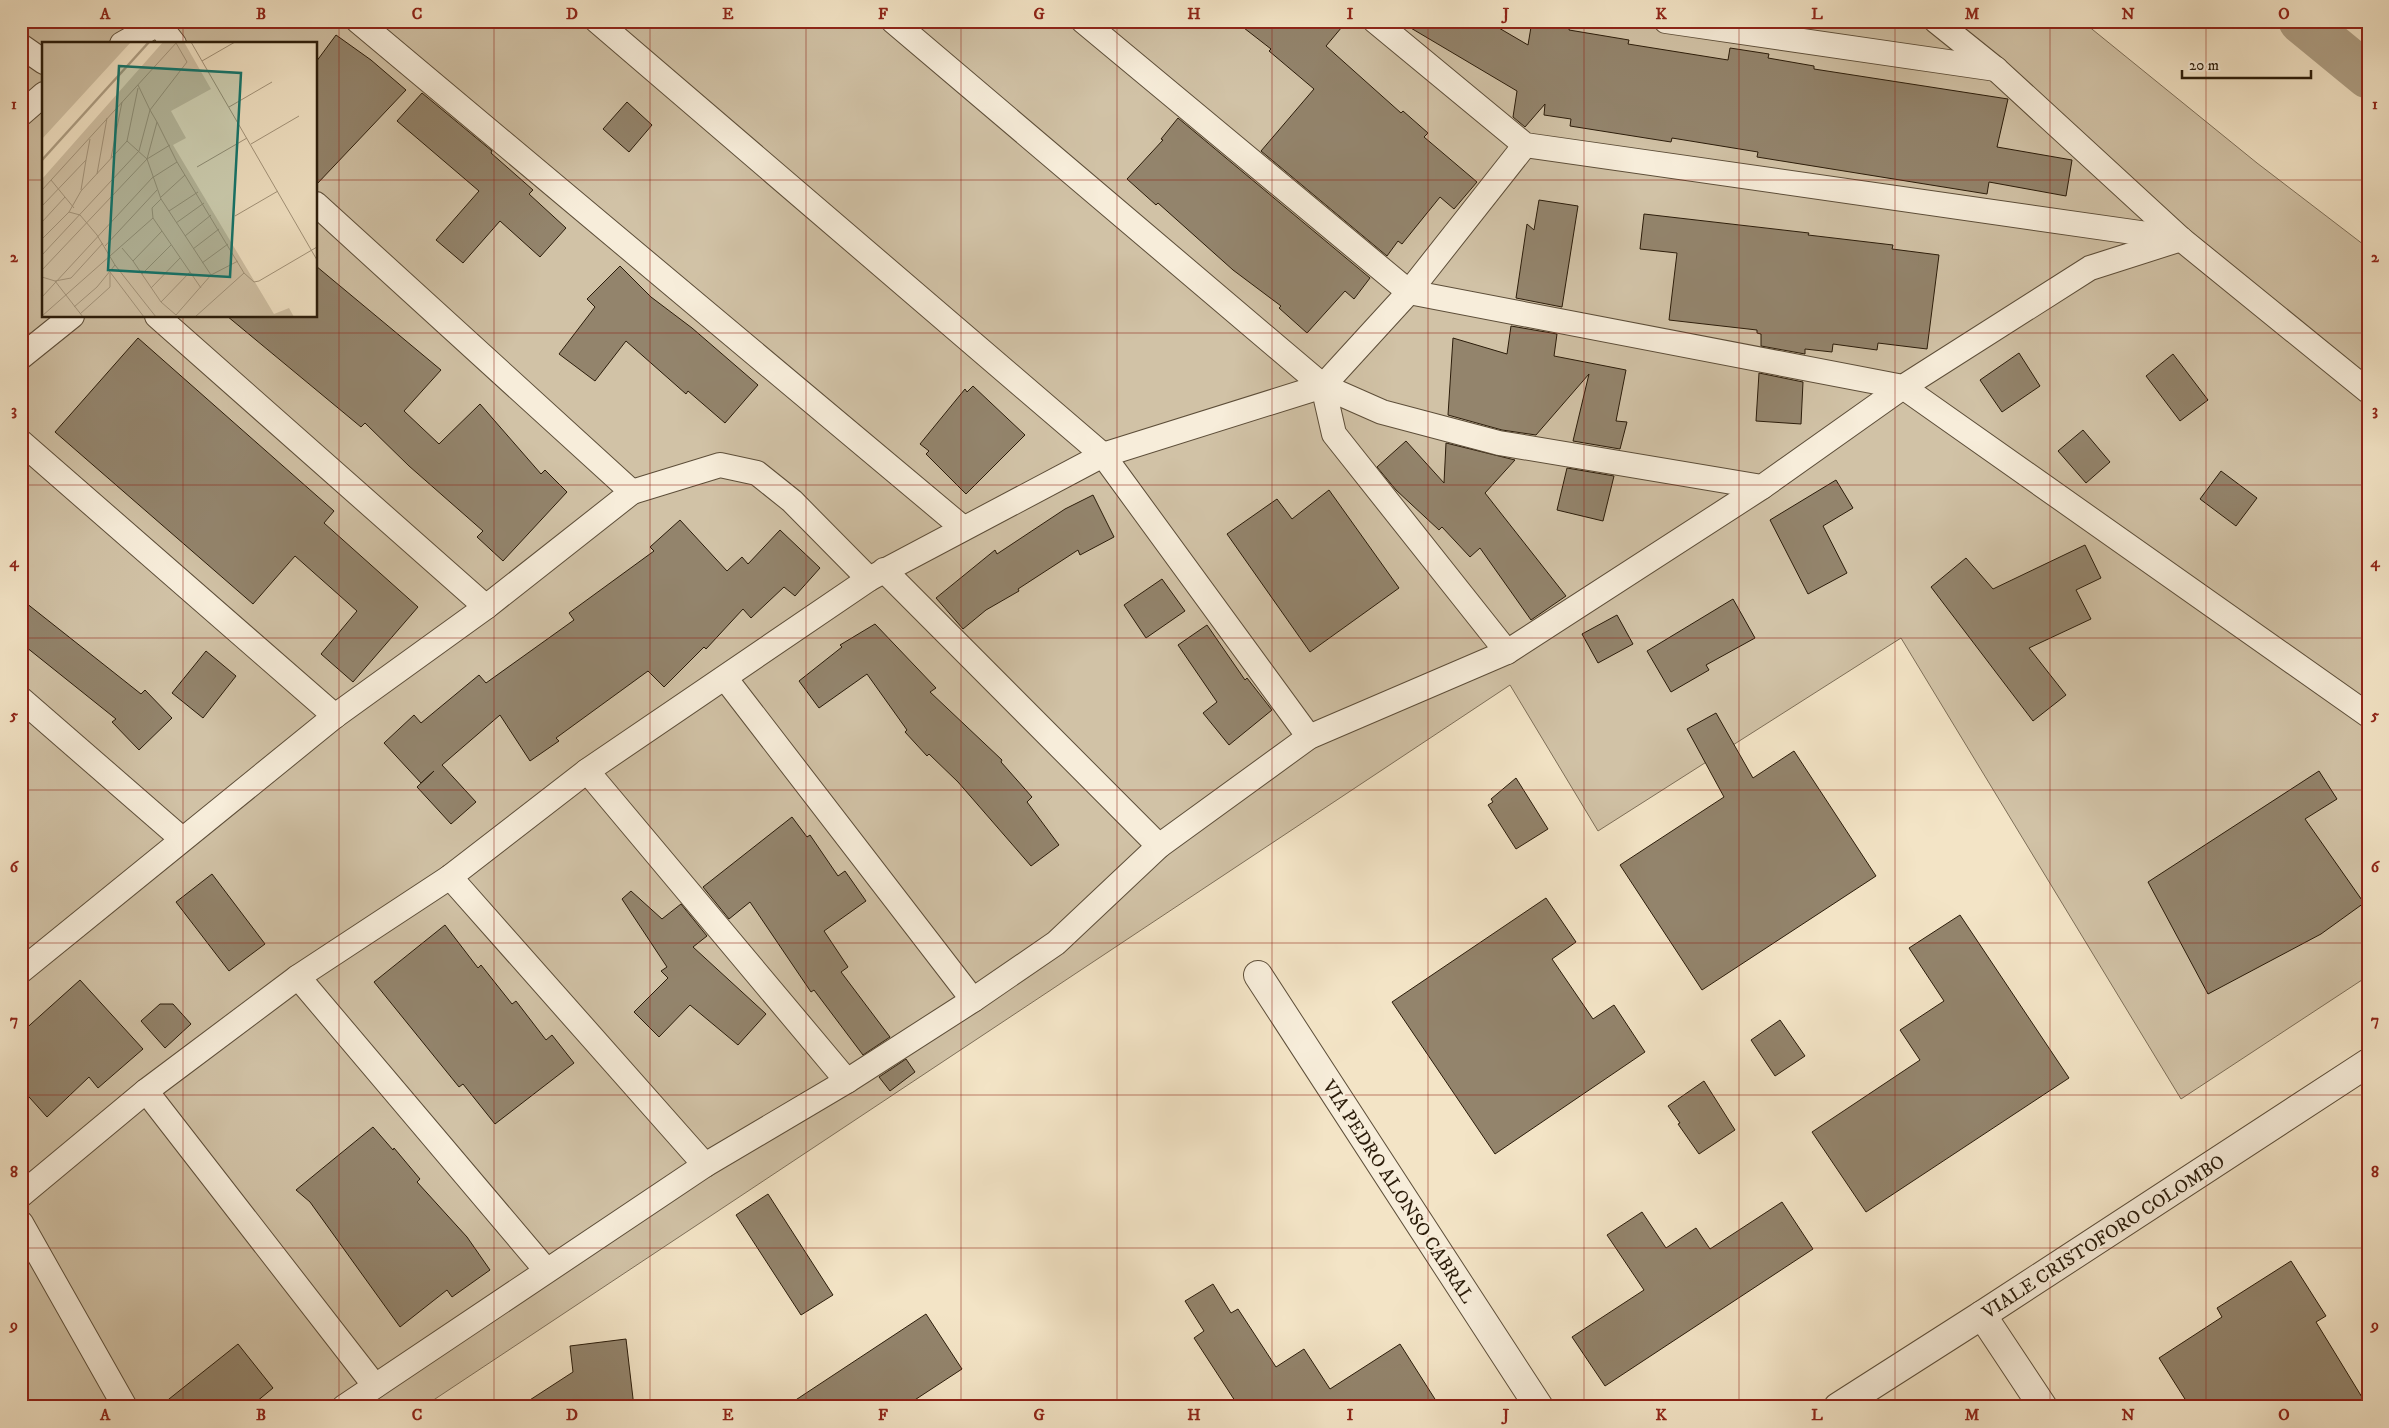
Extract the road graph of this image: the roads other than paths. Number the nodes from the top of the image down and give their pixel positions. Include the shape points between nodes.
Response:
1 (358, 21) edge
2 (597, 21) edge
3 (893, 21) edge
4 (1083, 21) edge
5 (1375, 21) edge
6 (1666, 21) edge
7 (1936, 21) edge
8 (159, 22) edge
9 (125, 42) edge
10 (173, 42) edge
11 (21, 46) edge
12 (42, 61) edge
13 (1997, 70) junction
14 (42, 96) edge
15 (21, 114) edge
16 (1525, 145) junction
17 (318, 206) edge
18 (2181, 239) junction
19 (1409, 292) junction
20 (70, 318) edge
21 (159, 318) edge
22 (21, 357) edge
23 (1323, 386) junction
24 (1903, 387) junction
25 (2368, 391) edge
26 (21, 442) edge
27 (1102, 455) junction
28 (1762, 487) junction
29 (632, 492) junction
30 (963, 528) junction
31 (877, 575) junction
32 (486, 607) junction
33 (1507, 652) junction
34 (725, 678) junction
35 (21, 698) edge
36 (335, 716) junction
37 (2368, 716) edge
38 (1309, 737) junction
39 (587, 771) junction
40 (182, 839) junction
41 (1159, 846) junction
42 (450, 877) junction
43 (25, 962) edge
44 (1258, 975) dead end
45 (298, 977) junction
46 (974, 1000) junction
47 (2368, 1063) edge
48 (847, 1080) junction
49 (146, 1091) junction
50 (705, 1165) junction
51 (21, 1195) edge
52 (21, 1223) edge
53 (546, 1270) junction
54 (1982, 1315) junction
55 (375, 1386) junction
56 (125, 1407) edge
57 (344, 1407) edge
58 (1539, 1407) edge
59 (1838, 1407) edge
60 (2043, 1407) edge

1 - 30 lane
2 - 27 lane
3 - 23 lane
4 - 19 lane
5 - 16 lane
6 - 13 lane
7 - 13 lane
8 - 9 lane
8 - 10 lane
11 - 12 lane
13 - 18 lane
14 - 15 lane
16 - 18 lane
16 - 19 lane
17 - 29 lane
18 - 24 lane via 2090,268
18 - 25 lane
19 - 23 lane
19 - 24 lane
20 - 22 lane
21 - 32 lane
23 - 27 lane
23 - 28 lane via 1382,412 1499,443
23 - 33 lane via 1334,434
24 - 28 lane
24 - 37 lane
26 - 36 lane
27 - 30 lane
27 - 38 lane
28 - 33 lane
29 - 31 lane via 720,465 757,473
29 - 32 lane
30 - 31 lane
31 - 34 lane
31 - 41 lane
32 - 36 lane
33 - 38 lane
34 - 39 lane
34 - 46 lane
35 - 40 lane
36 - 40 lane
38 - 41 lane
39 - 42 lane
39 - 48 lane
40 - 43 lane
41 - 46 lane via 1056,943
42 - 45 lane
42 - 50 lane
44 - 58 street, VIA PEDRO ALONSO CABRAL
45 - 49 lane
45 - 53 lane
46 - 48 lane
47 - 54 street, VIALE CRISTOFORO COLOMBO
48 - 50 lane
49 - 51 lane
49 - 55 lane
50 - 53 lane
52 - 56 lane
53 - 55 lane
54 - 59 street, VIALE CRISTOFORO COLOMBO
54 - 60 street
55 - 57 lane

